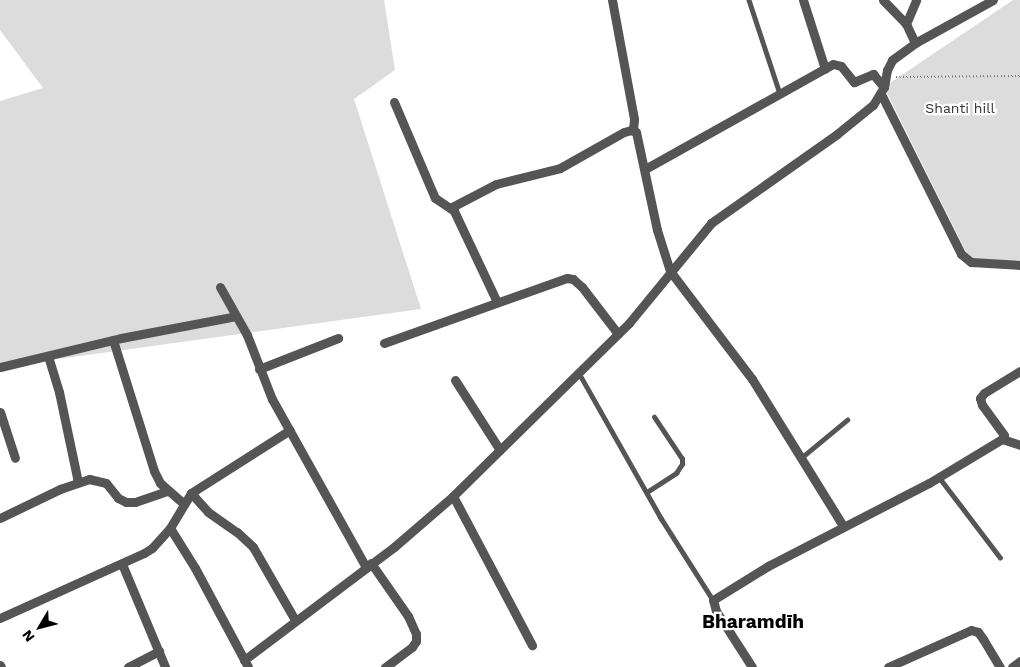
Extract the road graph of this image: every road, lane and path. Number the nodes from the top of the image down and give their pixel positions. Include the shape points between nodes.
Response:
1 (612, 0) edge
2 (749, 0) edge
3 (803, 0) edge
4 (883, 0) edge
5 (916, 0) edge
6 (993, 0) edge
7 (906, 24) junction
8 (915, 43) junction
9 (825, 69) junction
10 (1020, 76) edge
11 (886, 77) junction
12 (883, 91) junction
13 (780, 94) junction
14 (394, 102) dead end
15 (633, 130) junction
16 (645, 170) junction
17 (450, 208) junction
18 (1020, 265) edge
19 (670, 271) junction
20 (220, 287) dead end
21 (496, 302) junction
22 (236, 316) junction
23 (618, 334) junction
24 (338, 338) dead end
25 (113, 340) junction
26 (384, 343) dead end
27 (48, 356) junction
28 (0, 367) edge
29 (259, 369) junction
30 (1020, 371) edge
31 (579, 373) junction
32 (455, 380) dead end
33 (0, 412) edge
34 (654, 416) dead end
35 (847, 420) dead end
36 (290, 430) junction
37 (1002, 439) junction
38 (1020, 445) edge
39 (500, 450) junction
40 (15, 458) dead end
41 (801, 458) junction
42 (939, 476) junction
43 (78, 482) junction
44 (167, 491) junction
45 (647, 492) junction
46 (191, 493) junction
47 (454, 496) junction
48 (184, 504) junction
49 (0, 518) edge
50 (843, 526) junction
51 (170, 528) junction
52 (1000, 557) dead end
53 (122, 564) junction
54 (369, 565) junction
55 (713, 600) junction
56 (0, 618) edge
57 (295, 620) junction
58 (532, 645) dead end
59 (159, 651) junction
60 (1020, 661) edge
61 (246, 663) edge
62 (998, 666) edge
63 (128, 667) edge
64 (166, 667) edge
65 (385, 667) edge
66 (752, 667) edge
67 (888, 667) edge
68 (1012, 667) edge

1 - 15 street via 634,118
2 - 13 lane
3 - 9 street
4 - 7 street
5 - 7 street
6 - 8 street
7 - 8 street
8 - 11 street via 892,60
9 - 12 street via 838,63 854,82 873,74
9 - 13 street
10 - 11 path
11 - 12 street
12 - 18 street via 960,254 971,262
12 - 19 street via 867,111 838,134 711,223
13 - 16 street
14 - 17 street via 435,198
15 - 16 street via 637,134
15 - 17 street via 560,168 496,184
16 - 19 street via 657,230
17 - 21 street
19 - 23 street
19 - 41 street via 752,379
20 - 22 street
21 - 23 street via 561,279 573,279
21 - 26 street
22 - 25 street
22 - 29 street
23 - 31 street
24 - 29 street
25 - 27 street
25 - 44 street via 154,471
27 - 28 street
27 - 43 street
29 - 36 street
30 - 37 street via 980,398 1004,434
31 - 39 street
31 - 45 lane
32 - 39 street
33 - 40 street
34 - 45 lane via 682,459 682,464 676,473
35 - 41 lane
36 - 46 street
36 - 54 street
37 - 38 street
37 - 42 street
39 - 47 street
41 - 50 street
42 - 50 street
42 - 52 lane
43 - 44 street via 89,479 106,483 118,498 126,502
43 - 49 street
44 - 48 street
45 - 55 lane
46 - 48 street
46 - 57 street via 208,512 253,546
47 - 54 street
47 - 58 street
48 - 51 street
50 - 55 street
51 - 53 street via 152,548
51 - 61 street
53 - 56 street
53 - 59 street
54 - 57 street
54 - 65 street via 408,616 416,634 412,647
55 - 66 street via 716,611
57 - 61 street
59 - 63 street
59 - 64 street
60 - 68 street
62 - 67 street via 978,632 971,630

